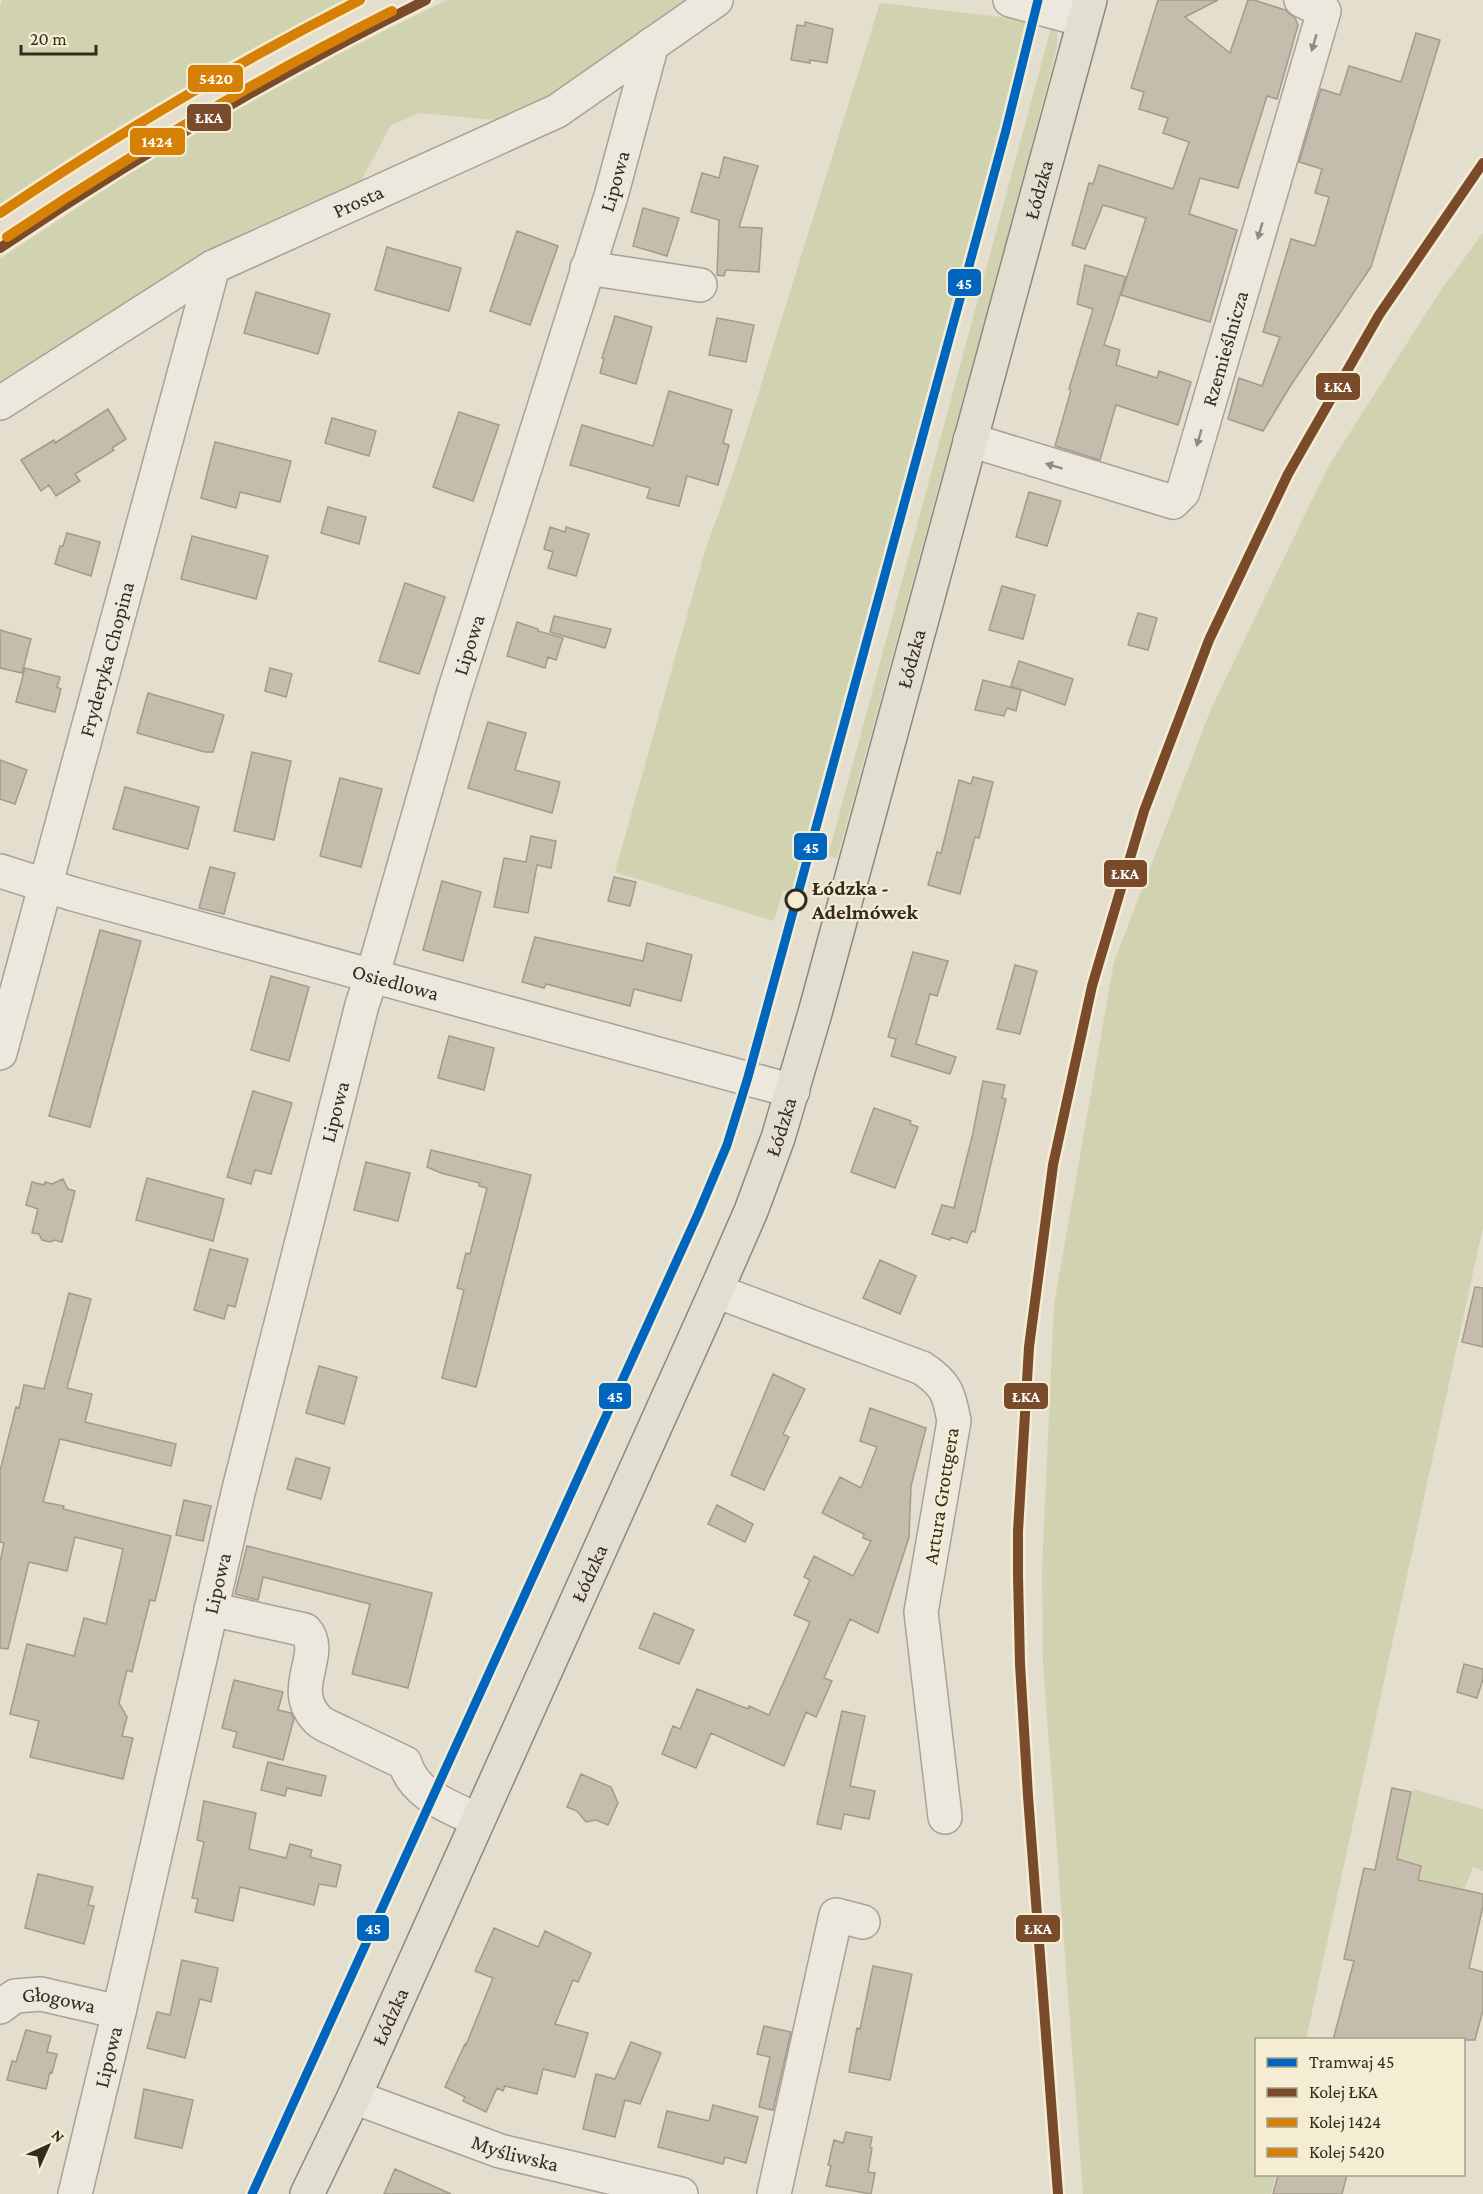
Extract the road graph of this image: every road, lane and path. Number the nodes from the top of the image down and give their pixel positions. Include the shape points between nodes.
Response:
1 (716, 0) edge
2 (1010, 0) edge
3 (1301, 0) edge
4 (1087, 10) edge
5 (652, 44) junction
6 (213, 267) junction
7 (587, 268) junction
8 (700, 285) dead end
9 (0, 403) edge
10 (970, 440) junction
11 (0, 871) edge
12 (44, 886) junction
13 (373, 975) junction
14 (0, 1053) edge
15 (793, 1091) junction
16 (716, 1291) junction
17 (211, 1610) junction
18 (945, 1817) dead end
19 (478, 1820) junction
20 (863, 1922) dead end
21 (0, 2007) edge
22 (119, 2012) junction
23 (354, 2097) junction
24 (75, 2194) edge
25 (307, 2194) edge
26 (681, 2194) edge
27 (774, 2194) edge

1 - 5 street, Prosta
2 - 4 street
3 -> 10 street, Rzemieślnicza via 1324,11 1183,492 1173,502
4 - 10 main road, Łódzka
5 - 6 street, Prosta via 557,111
5 - 7 street, Lipowa
6 - 9 street, Prosta
6 - 12 street, Fryderyka Chopina
7 - 8 street
7 - 13 street, Lipowa via 453,695
10 - 15 main road, Łódzka
11 - 12 street, Osiedlowa
12 - 13 street, Osiedlowa
12 - 14 street, Fryderyka Chopina
13 - 15 street, Osiedlowa
13 - 17 street, Lipowa via 359,1016
15 - 16 main road, Łódzka via 751,1211
16 - 18 street, Artura Grottgera via 922,1368 949,1393 954,1421 921,1612
16 - 19 main road, Łódzka
17 - 19 street via 305,1630 313,1646 304,1687 307,1707 319,1722 405,1763 420,1789
17 - 22 street, Lipowa
19 - 23 main road, Łódzka
20 - 27 street via 836,1916
21 - 22 street, Głogowa via 15,1996 41,1994
22 - 24 street, Lipowa
23 - 25 main road, Łódzka
23 - 26 street, Myśliwska via 500,2151

